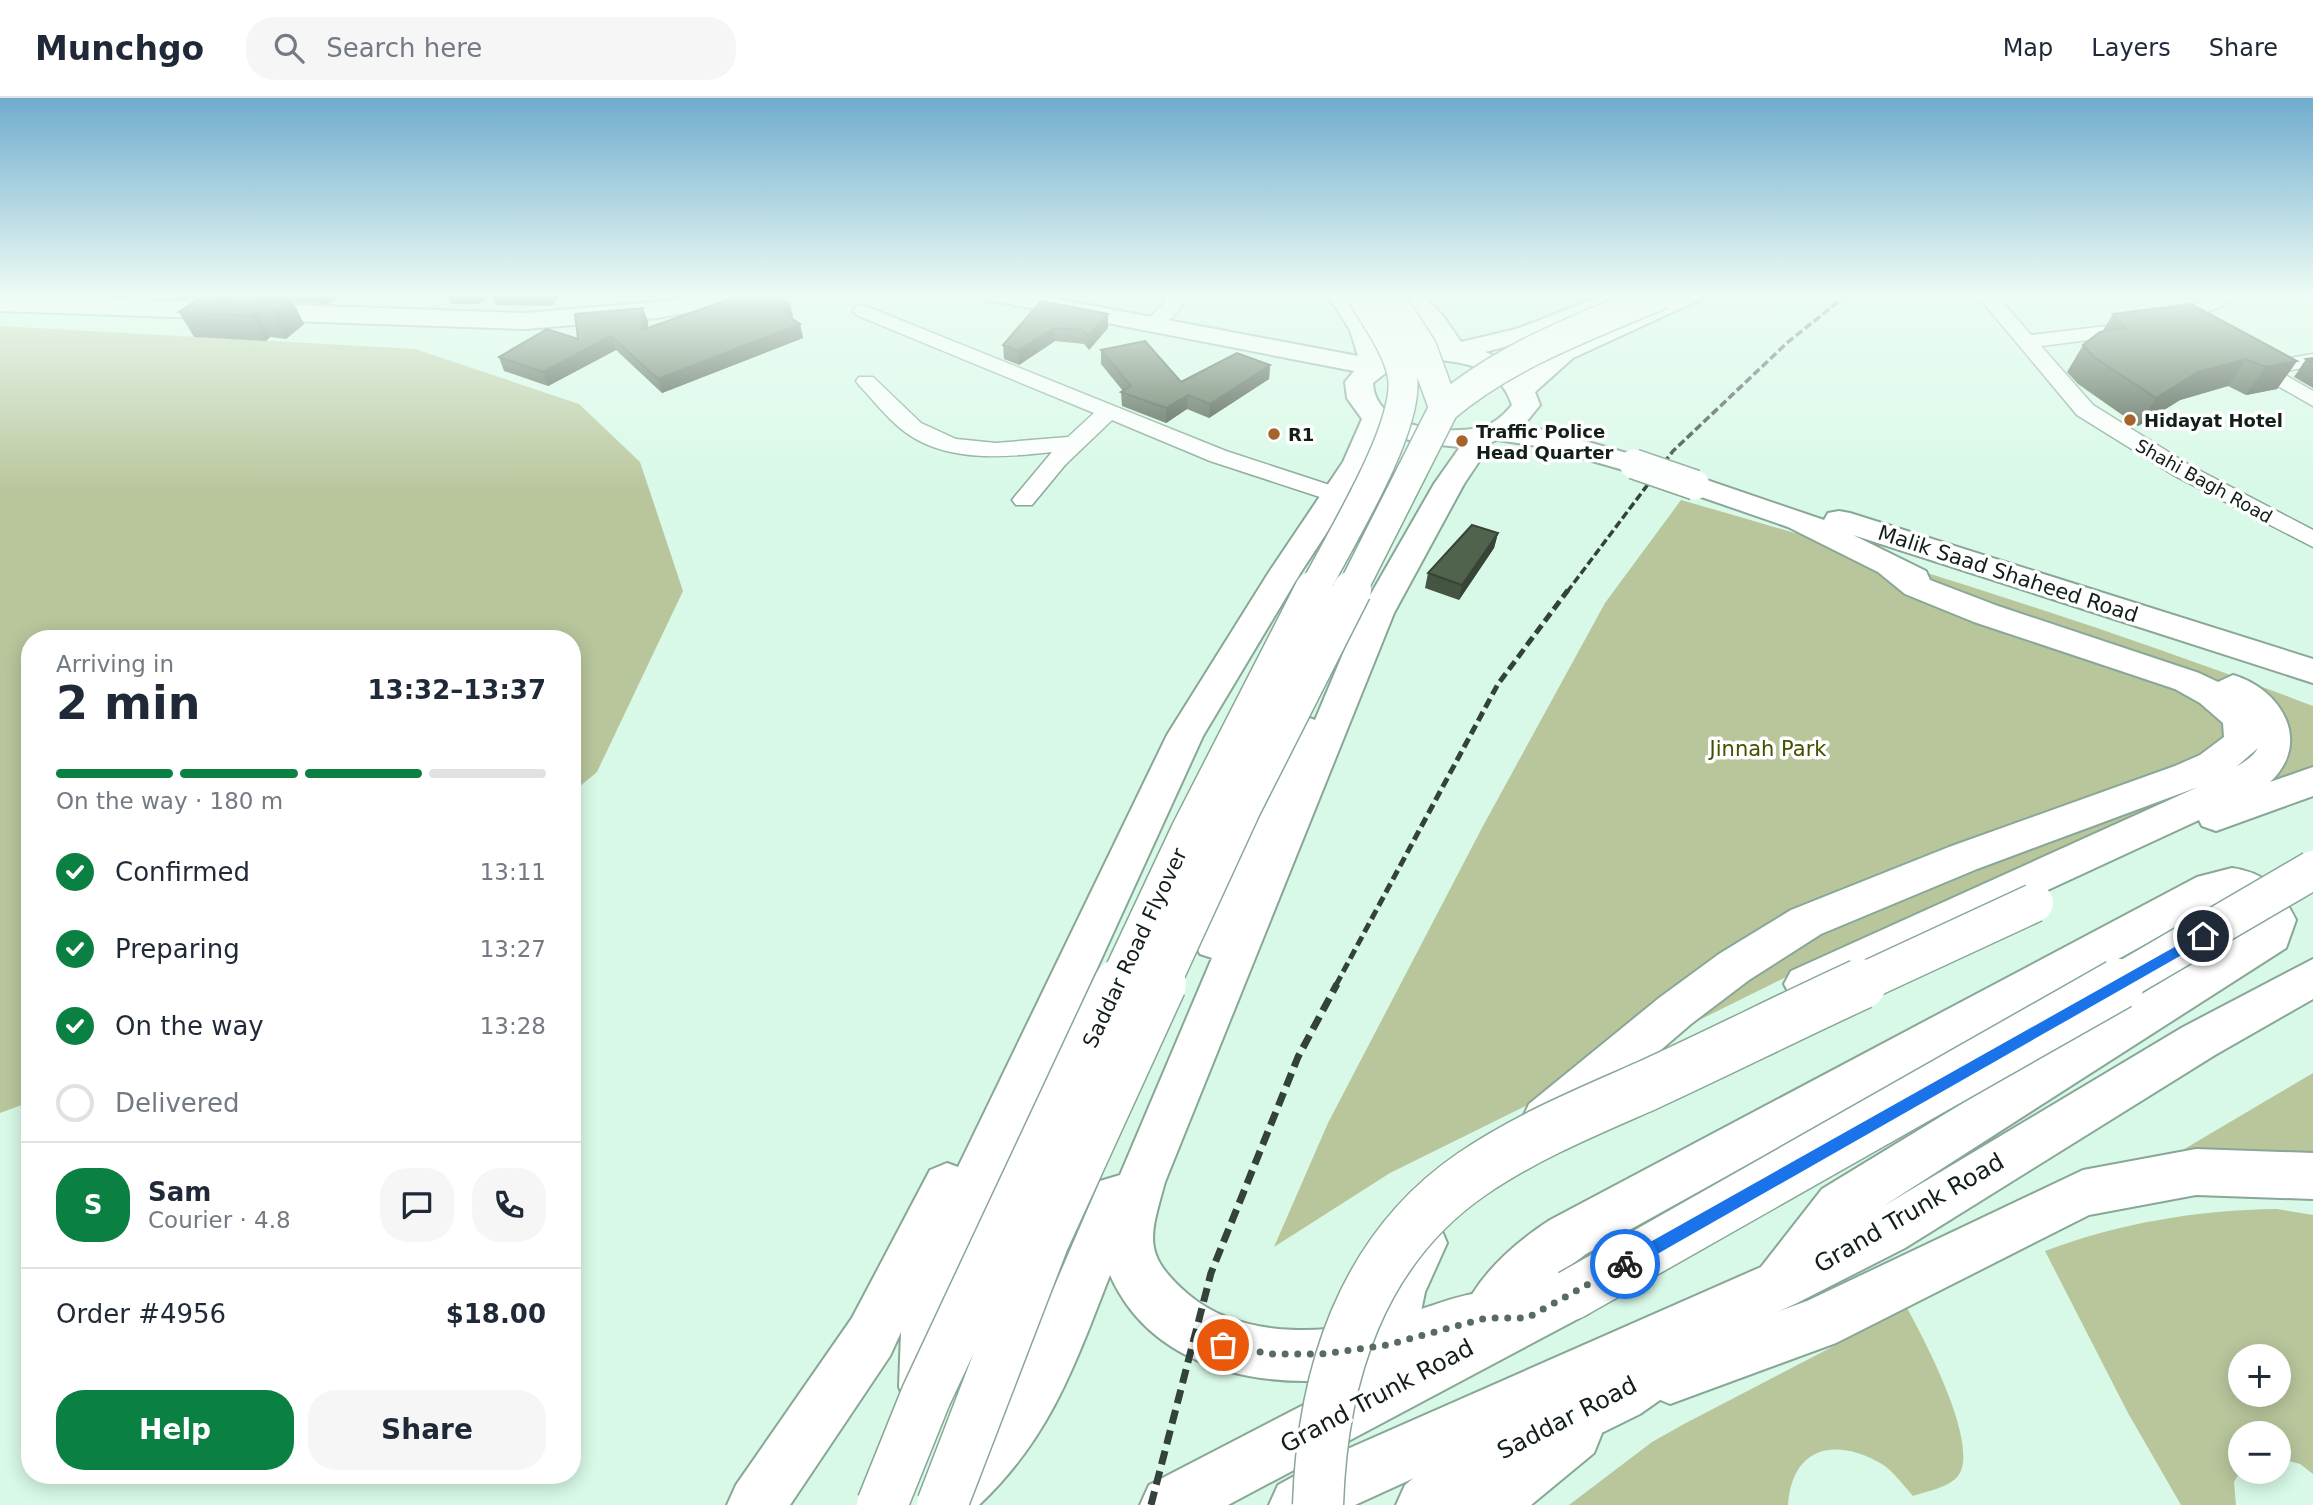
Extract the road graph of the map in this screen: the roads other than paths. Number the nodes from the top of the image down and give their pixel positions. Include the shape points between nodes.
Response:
1 (981, 360) edge
2 (1344, 360) edge
3 (1371, 360) edge
4 (1384, 360) edge
5 (1397, 360) edge
6 (1427, 360) edge
7 (1483, 360) edge
8 (1511, 360) edge
9 (1557, 360) edge
10 (2044, 360) edge
11 (2243, 360) edge
12 (2310, 360) edge
13 (1372, 365) junction
14 (2260, 370) junction
15 (866, 381) dead end
16 (1524, 396) junction
17 (2313, 400) edge
18 (1389, 408) junction
19 (1444, 408) junction
20 (1108, 412) junction
21 (1489, 434) junction
22 (1075, 443) junction
23 (1640, 460) junction
24 (1700, 480) junction
25 (1024, 500) dead end
26 (1329, 508) junction
27 (2313, 540) edge
28 (1411, 553) junction
29 (1892, 569) junction
30 (1285, 572) junction
31 (1377, 613) junction
32 (2313, 671) edge
33 (2313, 782) edge
34 (2313, 870) edge
35 (2308, 987) edge
36 (1755, 1033) junction
37 (2313, 1177) edge
38 (1779, 1285) junction
39 (1528, 1310) junction
40 (1387, 1345) junction
41 (1621, 1395) junction
42 (926, 1396) junction
43 (943, 1502) edge
44 (756, 1505) edge
45 (882, 1505) edge
46 (1169, 1505) edge
47 (1297, 1505) edge
48 (1318, 1505) edge
49 (1425, 1505) edge
50 (1486, 1505) edge

1 - 20 street
2 - 13 main road
3 - 13 main road
4 - 13 main road
5 - 18 main road, bridge via 1403,380
6 - 19 main road, bridge
7 - 16 main road, Malik Saad Shaheed Road via 1508,372
8 - 19 main road, bridge via 1477,379
9 - 16 main road
10 - 27 street, Shahi Bagh Road via 2085,411 2183,471
11 - 14 street
12 - 14 street
13 - 18 main road via 1359,382 1361,400
14 - 17 street
15 - 22 street via 922,434 947,443 993,450
16 - 21 main road via 1516,421
16 - 23 main road, Malik Saad Shaheed Road via 1579,433
18 - 21 main road, Malik Saad Shaheed Road via 1407,432 1445,438
18 - 26 main road
18 - 42 main road, Saddar Road Flyover, bridge via 1394,434 1381,465 1190,832
19 - 43 main road, Saddar Road Flyover, bridge via 1242,807 1044,1240
20 - 22 street
20 - 26 street
21 - 23 main road, Malik Saad Shaheed Road via 1546,439
21 - 28 main road via 1449,484
22 - 25 street
23 - 24 main road, Malik Saad Shaheed Road, bridge
24 - 29 main road, Malik Saad Shaheed Road via 1798,520
24 - 32 main road, Malik Saad Shaheed Road
26 - 28 main road via 1349,519 1376,524 1398,537
26 - 30 main road
28 - 31 main road
29 - 36 main road via 2228,684 2262,710 2272,725 2276,753 2216,795 1805,984 1779,1001
29 - 40 main road via 1917,587 1986,614 2187,681 2213,694 2241,719 2243,742 2213,765 2188,776 1819,916 1734,967 1554,1112 1450,1211 1423,1242 1402,1277
30 - 42 main road via 1185,735 929,1285
30 - 44 main road via 1223,635 871,1337
31 - 40 main road via 1142,1182 1124,1240 1128,1260 1178,1324 1223,1345 1270,1354 1322,1354
31 - 43 main road via 1326,680 1286,758 1101,1241 1042,1378 992,1454
33 - 36 main road, bridge via 2208,819
34 - 39 main road, Grand Trunk Road, bridge via 2228,922
35 - 38 main road, Grand Trunk Road via 2199,1041 1887,1231
36 - 48 main road, bridge via 1499,1157 1457,1184 1418,1219 1384,1262 1354,1314 1332,1381 1317,1455
37 - 41 main road via 2196,1172 2083,1193 1817,1324
38 - 39 main road via 1839,1206 2271,936 2275,920 2268,904 2238,882 2211,888 1568,1237 1537,1257 1507,1288
38 - 41 main road, Saddar Road
38 - 47 main road, Grand Trunk Road via 1347,1478
39 - 40 main road
39 - 46 main road, Grand Trunk Road
41 - 49 main road, Saddar Road via 1472,1467
41 - 50 main road
42 - 45 main road, Saddar Road Flyover, bridge

